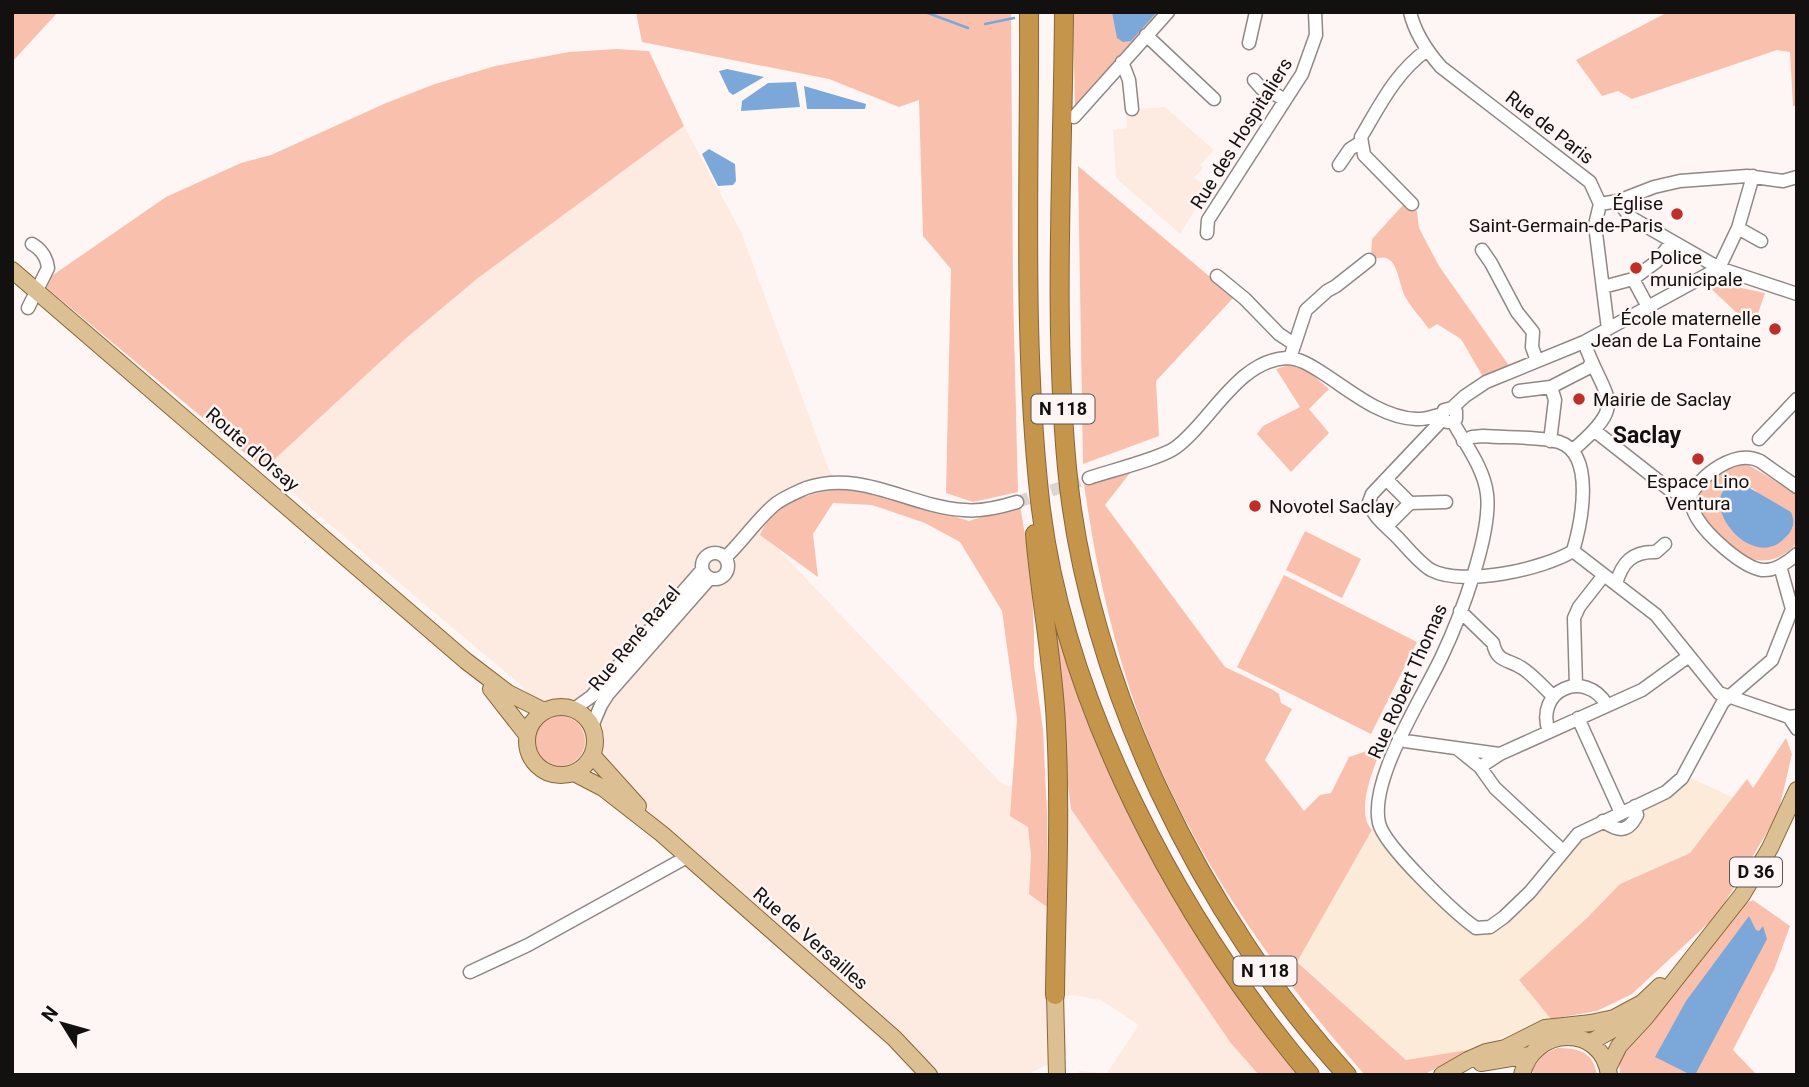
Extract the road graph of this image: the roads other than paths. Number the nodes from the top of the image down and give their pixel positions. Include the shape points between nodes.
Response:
1 (1029, 12) edge
2 (1063, 12) edge
3 (1168, 12) edge
4 (1256, 12) edge
5 (1315, 12) edge
6 (1410, 12) edge
7 (1146, 35) junction
8 (1249, 43) dead end
9 (1427, 50) junction
10 (1122, 62) junction
11 (1254, 80) dead end
12 (1214, 99) dead end
13 (1285, 100) junction
14 (1132, 109) dead end
15 (1074, 117) dead end
16 (1361, 142) junction
17 (1339, 165) dead end
18 (1753, 176) junction
19 (1797, 177) edge
20 (1618, 201) junction
21 (1412, 204) dead end
22 (1600, 204) junction
23 (1738, 228) junction
24 (1207, 233) dead end
25 (1761, 240) dead end
26 (1672, 242) junction
27 (32, 244) dead end
28 (1482, 250) dead end
29 (1369, 260) dead end
30 (1719, 268) junction
31 (12, 270) edge
32 (1217, 276) dead end
33 (1633, 279) junction
34 (1603, 288) junction
35 (37, 291) junction
36 (1797, 294) edge
37 (1648, 307) junction
38 (28, 308) dead end
39 (1608, 329) junction
40 (1584, 342) junction
41 (1294, 344) junction
42 (1290, 358) junction
43 (1537, 361) junction
44 (1591, 363) junction
45 (1551, 387) junction
46 (1519, 391) dead end
47 (1797, 399) edge
48 (1447, 416) junction
49 (1595, 431) junction
50 (1759, 439) dead end
51 (1550, 440) junction
52 (1463, 441) junction
53 (1573, 450) junction
54 (1089, 478) tunnel mouth
55 (1386, 479) junction
56 (1039, 486) junction
57 (1797, 487) edge
58 (1690, 497) junction
59 (1017, 502) tunnel mouth
60 (1446, 502) dead end
61 (1410, 503) junction
62 (1387, 526) junction
63 (1665, 544) dead end
64 (1573, 551) junction
65 (1797, 554) edge
66 (725, 558) junction
67 (1780, 566) junction
68 (706, 574) junction
69 (1604, 575) junction
70 (1472, 577) junction
71 (1616, 584) junction
72 (1460, 611) junction
73 (1689, 656) junction
74 (466, 661) junction
75 (1576, 686) junction
76 (1553, 696) junction
77 (1729, 697) junction
78 (1607, 705) junction
79 (574, 709) junction
80 (544, 711) junction
81 (1793, 716) edge
82 (1578, 718) junction
83 (592, 726) junction
84 (1797, 729) edge
85 (1549, 732) junction
86 (527, 735) junction
87 (1399, 738) junction
88 (1459, 750) junction
89 (1500, 754) junction
90 (592, 755) junction
91 (1480, 767) junction
92 (574, 773) junction
93 (1797, 790) edge
94 (1635, 806) junction
95 (1621, 813) junction
96 (1603, 821) junction
97 (662, 834) junction
98 (1563, 851) junction
99 (687, 857) junction
100 (1702, 946) junction
101 (470, 972) dead end
102 (1670, 986) junction
103 (1055, 997) joint
104 (1588, 1043) junction
105 (1530, 1055) junction
106 (1609, 1071) edge
107 (929, 1075) edge
108 (1057, 1075) edge
109 (1310, 1075) edge
110 (1347, 1075) edge
111 (1443, 1075) edge
112 (1450, 1075) edge
113 (1522, 1075) edge

1 - 56 highway, N 118 via 1030,354
2 - 110 highway, N 118 via 1064,420 1080,556 1098,631 1144,757 1211,886 1283,998
3 - 7 street
4 - 8 street
5 - 13 street, Rue des Hospitaliers via 1316,35 1310,57
6 - 9 street, Rue de Paris
7 - 10 street
7 - 12 street
9 - 16 street via 1399,75
9 - 22 street, Rue de Paris via 1441,67 1590,182
10 - 14 street
10 - 15 street
11 - 13 street
13 - 24 street, Rue des Hospitaliers via 1208,220
16 - 17 street
16 - 21 street via 1368,160
18 - 19 street via 1774,182
18 - 20 street via 1680,181
18 - 23 street
20 - 22 street
20 - 26 street via 1630,217
22 - 34 street via 1595,225
23 - 25 street
23 - 30 street
26 - 30 street
26 - 33 street
27 - 35 street via 48,268
28 - 43 street via 1533,332
29 - 41 street via 1310,305
30 - 36 street
30 - 37 street via 1663,294
31 - 35 main road, Route d'Orsay
32 - 41 street
33 - 34 street
33 - 37 street
34 - 39 street
35 - 38 street
35 - 74 main road, Route d'Orsay
37 - 39 street
39 - 40 street
40 - 43 street
40 - 44 street
41 - 42 street
42 - 48 street via 1399,417
42 - 54 street via 1270,363 1241,380 1171,450
43 - 48 street via 1486,382
44 - 45 street
44 - 49 street via 1609,397 1604,419
45 - 46 street
45 - 51 street via 1555,400
47 - 50 street
48 - 52 street, Rue Robert Thomas
48 - 55 street
49 - 53 street
49 - 58 street via 1670,490
51 - 52 street via 1483,436
51 - 53 street
52 - 70 street, Rue Robert Thomas via 1487,494 1488,517
53 - 64 street via 1581,473 1582,505
55 - 61 street
55 - 62 street via 1369,502
56 - 103 highway via 1033,506 1058,756
56 - 109 highway, N 118 via 1061,610 1118,768 1195,915 1248,996
57 - 58 street via 1755,458 1740,459 1705,477
58 - 67 street via 1700,523 1742,561 1762,570
59 - 66 street, Rue René Razel via 973,511 945,508 859,483 818,484 773,506
60 - 61 street
61 - 62 street
62 - 70 street via 1431,569
63 - 71 street via 1656,552 1633,556 1619,572
64 - 69 street
64 - 70 street via 1546,564
65 - 67 street
66 - 68 street, Rue René Razel via 725,573 717,579
66 - 68 street, Rue René Razel via 709,554 703,560
67 - 77 street via 1792,614 1769,664
68 - 79 street, Rue René Razel via 592,696
68 - 83 street, Rue René Razel via 608,694
69 - 71 street
69 - 75 street via 1574,618
70 - 72 street, Rue Robert Thomas
71 - 73 street via 1656,615
72 - 76 street via 1493,643 1506,663 1521,667
72 - 87 street, Rue Robert Thomas
73 - 77 street via 1714,688
73 - 78 street via 1649,685
74 - 80 main road, Route d'Orsay via 508,693
74 - 86 main road, Route d'Orsay
75 - 76 street
75 - 78 street via 1593,690
76 - 85 street via 1546,711
77 - 81 street
77 - 94 street via 1682,778 1666,792
78 - 82 street
79 - 80 main road via 559,706
79 - 83 main road
80 - 86 main road
81 - 84 street
82 - 85 street
82 - 95 street
83 - 90 main road
85 - 89 street
86 - 92 main road via 529,753 539,768 556,775
87 - 88 street
87 - 98 street, Rue Robert Thomas via 1379,801 1380,825 1390,843 1476,928 1490,927 1504,917
88 - 89 street
88 - 91 street
89 - 91 street
90 - 92 main road
90 - 97 main road, Rue de Versailles
91 - 98 street via 1495,788
92 - 97 main road, Rue de Versailles via 603,788
93 - 100 main road, D 36 via 1750,882
94 - 95 street
94 - 96 street via 1637,815 1628,828 1614,829
95 - 96 street
96 - 98 street via 1578,834
97 - 99 main road, Rue de Versailles
99 - 101 street via 528,946
99 - 107 main road, Rue de Versailles via 894,1038
100 - 102 main road, D 36
100 - 111 main road via 1629,1011 1602,1021 1545,1028
102 - 104 main road, D 36 via 1632,1019
102 - 106 main road, D 36 via 1619,1046
103 - 108 main road
104 - 105 main road via 1557,1037
104 - 106 main road via 1597,1049
105 - 112 main road via 1477,1064
105 - 113 main road

